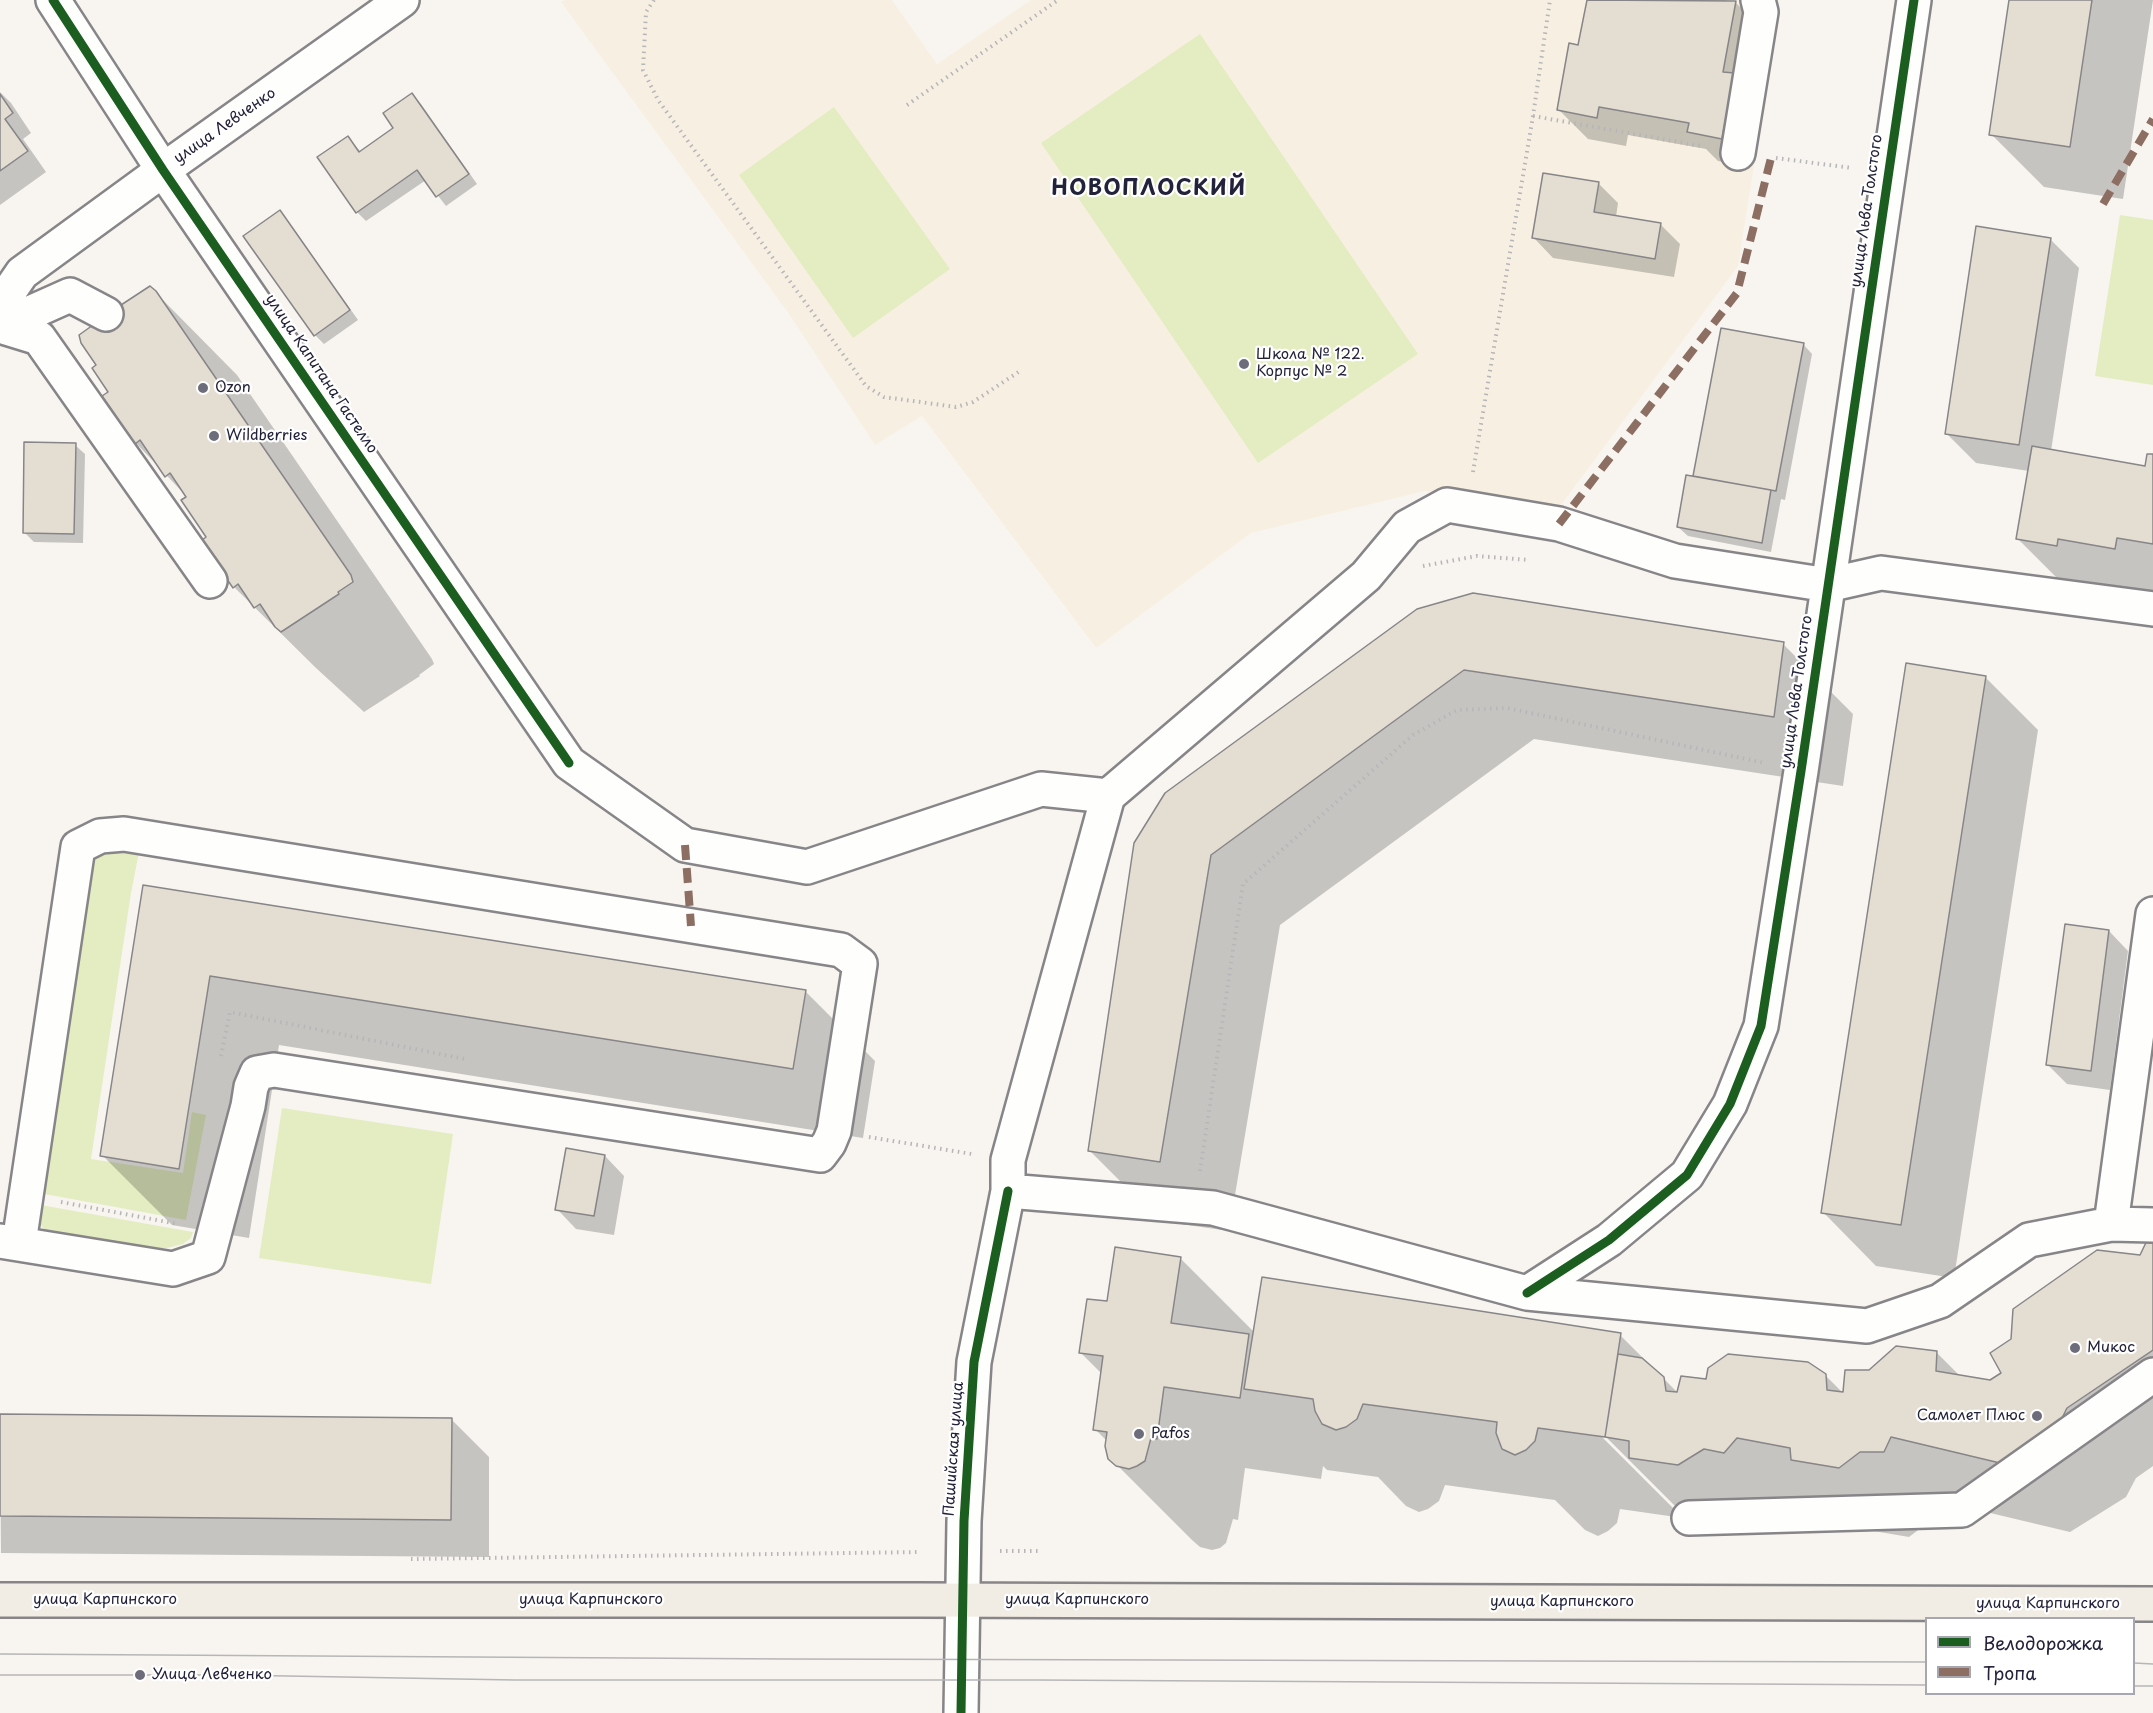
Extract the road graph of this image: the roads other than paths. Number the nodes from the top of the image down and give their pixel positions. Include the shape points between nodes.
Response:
1 (53, 0) edge
2 (402, 0) edge
3 (1758, 0) edge
4 (1914, 0) edge
5 (1738, 153) road end
6 (163, 170) junction
7 (0, 305) edge
8 (106, 314) dead end
9 (0, 320) edge
10 (0, 326) edge
11 (210, 581) dead end
12 (1828, 585) junction
13 (2153, 609) edge
14 (1108, 796) junction
15 (2153, 914) edge
16 (1008, 1191) junction
17 (2111, 1224) junction
18 (2153, 1225) edge
19 (10, 1242) edge
20 (1527, 1293) junction
21 (2153, 1375) edge
22 (1689, 1518) dead end
23 (0, 1600) edge
24 (964, 1600) junction
25 (2153, 1604) edge
26 (961, 1713) edge

1 - 6 street, улица Капитана Гастелло
2 - 6 street, улица Левченко
3 - 5 street via 1761,12
4 - 12 street, улица Льва Толстого
6 - 7 street, улица Левченко via 22,273
6 - 14 street, улица Капитана Гастелло via 569,763 685,845 807,867 1041,789
8 - 9 street via 70,295 32,312
10 - 11 street via 39,338
12 - 13 street via 1881,573
12 - 14 street via 1675,561 1559,524 1448,505 1407,527 1366,576
12 - 20 street, улица Льва Толстого via 1761,1026 1730,1104 1687,1175 1609,1240
14 - 16 street, Пашийская улица via 1008,1160
15 - 17 street
16 - 20 street via 1213,1208
16 - 24 street, Пашийская улица via 974,1362 964,1521
17 - 18 street
17 - 20 street via 2029,1240 1940,1301 1867,1326
19 - 19 street via 173,1269 208,1257 251,1087 257,1073 274,1070 820,1155 834,1131 860,964 841,950 124,834 100,836 78,847
21 - 22 street via 1962,1510
23 - 24 main road, улица Карпинского
24 - 25 main road, улица Карпинского
24 - 26 street, Пашийская улица

